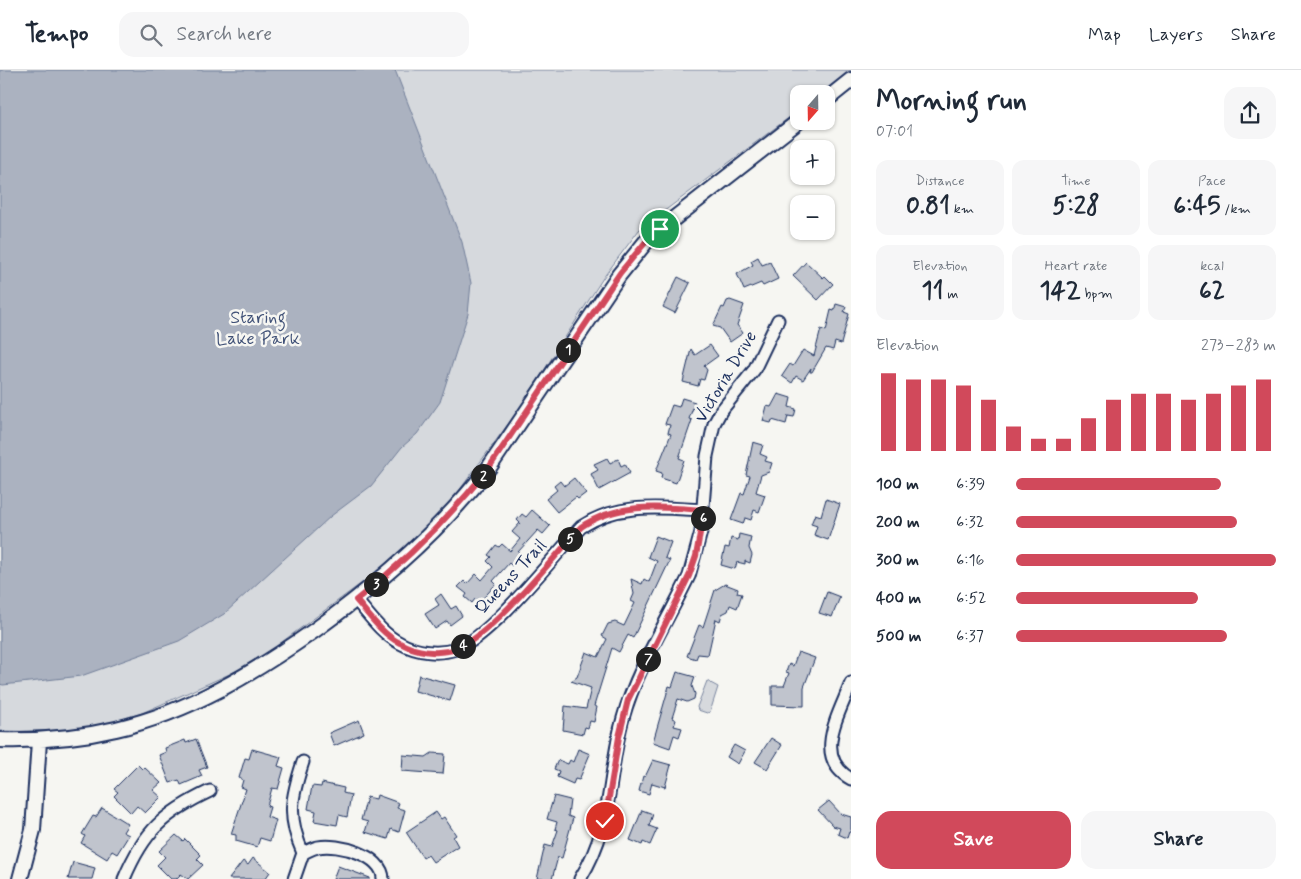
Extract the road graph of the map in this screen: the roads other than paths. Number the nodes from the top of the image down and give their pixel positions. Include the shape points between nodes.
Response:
1 (851, 80) edge
2 (835, 93) edge
3 (790, 128) edge
4 (778, 320) dead end
5 (704, 510) junction
6 (356, 600) junction
7 (851, 683) edge
8 (0, 740) edge
9 (39, 741) junction
10 (303, 762) dead end
11 (851, 779) edge
12 (210, 790) dead end
13 (303, 853) junction
14 (20, 879) edge
15 (124, 879) edge
16 (294, 879) edge
17 (383, 879) edge
18 (580, 879) edge

1 - 2 street
3 - 6 street via 649,238 619,275 467,496 407,558
4 - 5 street, Victoria Drive via 754,370 714,424 707,456
5 - 6 street, Queens Trail via 619,509 594,518 581,527 492,624 475,640 456,649 436,652 399,643 384,632
5 - 18 street, Victoria Drive via 698,548 689,576 628,700 620,728 605,821 597,846
6 - 9 street via 287,650 226,688 118,729
7 - 11 street via 829,743 833,762
8 - 9 street
9 - 14 street via 32,830
10 - 13 street via 292,803 295,834
12 - 15 street via 165,816 144,842
13 - 16 street
13 - 17 street via 333,846 370,858 378,863

